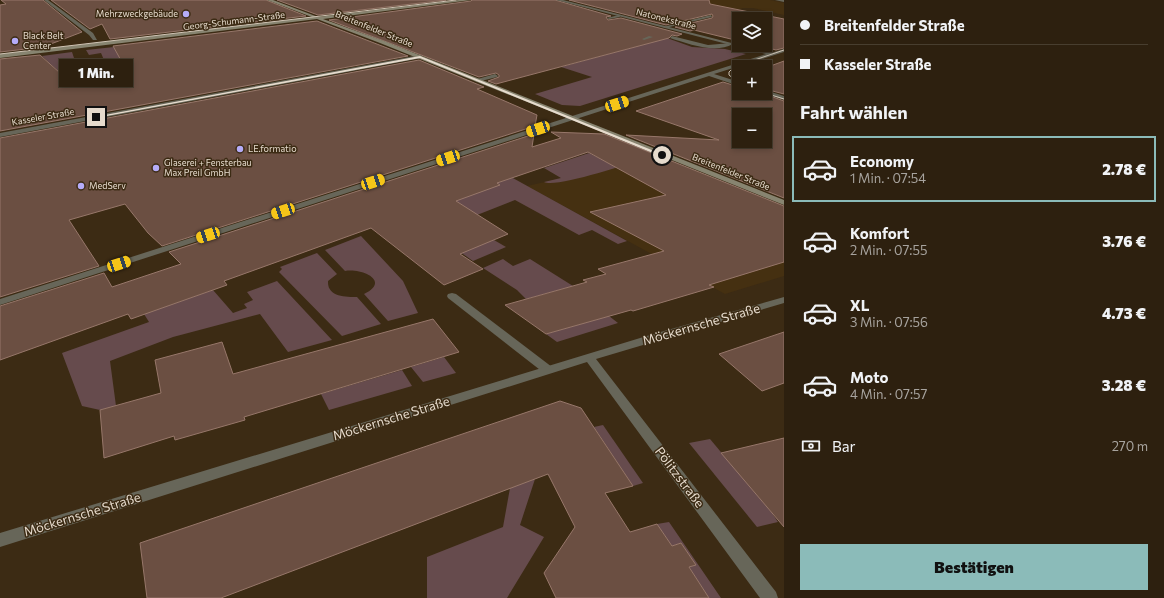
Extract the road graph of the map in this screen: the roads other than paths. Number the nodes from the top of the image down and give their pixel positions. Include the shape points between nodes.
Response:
1 (46, 0) edge
2 (269, 0) edge
3 (427, 0) edge
4 (469, 0) edge
5 (558, 0) edge
6 (777, 0) edge
7 (784, 1) edge
8 (307, 14) junction
9 (619, 16) junction
10 (711, 16) dead end
11 (320, 18) junction
12 (609, 18) dead end
13 (665, 27) junction
14 (651, 37) dead end
15 (672, 37) dead end
16 (95, 39) junction
17 (644, 39) dead end
18 (731, 44) junction
19 (30, 46) dead end
20 (37, 46) dead end
21 (15, 48) dead end
22 (784, 50) edge
23 (771, 54) junction
24 (0, 56) edge
25 (420, 57) junction
26 (708, 74) junction
27 (495, 76) dead end
28 (478, 80) junction
29 (732, 82) edge
30 (772, 94) edge
31 (784, 98) edge
32 (570, 118) junction
33 (0, 135) edge
34 (784, 203) edge
35 (452, 296) dead end
36 (784, 300) edge
37 (0, 302) edge
38 (590, 357) junction
39 (548, 370) junction
40 (0, 540) edge
41 (770, 598) edge

1 - 16 street
2 - 8 main road, Breitenfelder Straße
3 - 8 main road, Georg-Schumann-Straße
4 - 11 main road, Georg-Schumann-Straße
5 - 9 street, Natonekstraße
6 - 7 street
8 - 11 main road, Breitenfelder Straße
8 - 16 main road, Georg-Schumann-Straße
9 - 12 street
9 - 13 street, Natonekstraße
10 - 13 street
11 - 24 main road, Georg-Schumann-Straße
11 - 25 main road, Breitenfelder Straße
13 - 18 street, Natonekstraße
14 - 17 street
15 - 18 street via 701,46 721,47
16 - 20 main road, Georg-Schumann-Straße
18 - 23 street, Natonekstraße
19 - 21 main road
22 - 23 street
23 - 26 street
25 - 28 main road, Breitenfelder Straße
25 - 33 street, Kasseler Straße
26 - 29 street
26 - 32 street
27 - 28 street
28 - 32 main road, Breitenfelder Straße
30 - 31 street
32 - 34 main road, Breitenfelder Straße
32 - 37 street
35 - 39 street
36 - 38 street, Möckernsche Straße
38 - 39 street, Möckernsche Straße
38 - 41 street, Pölitzstraße
39 - 40 street, Möckernsche Straße

